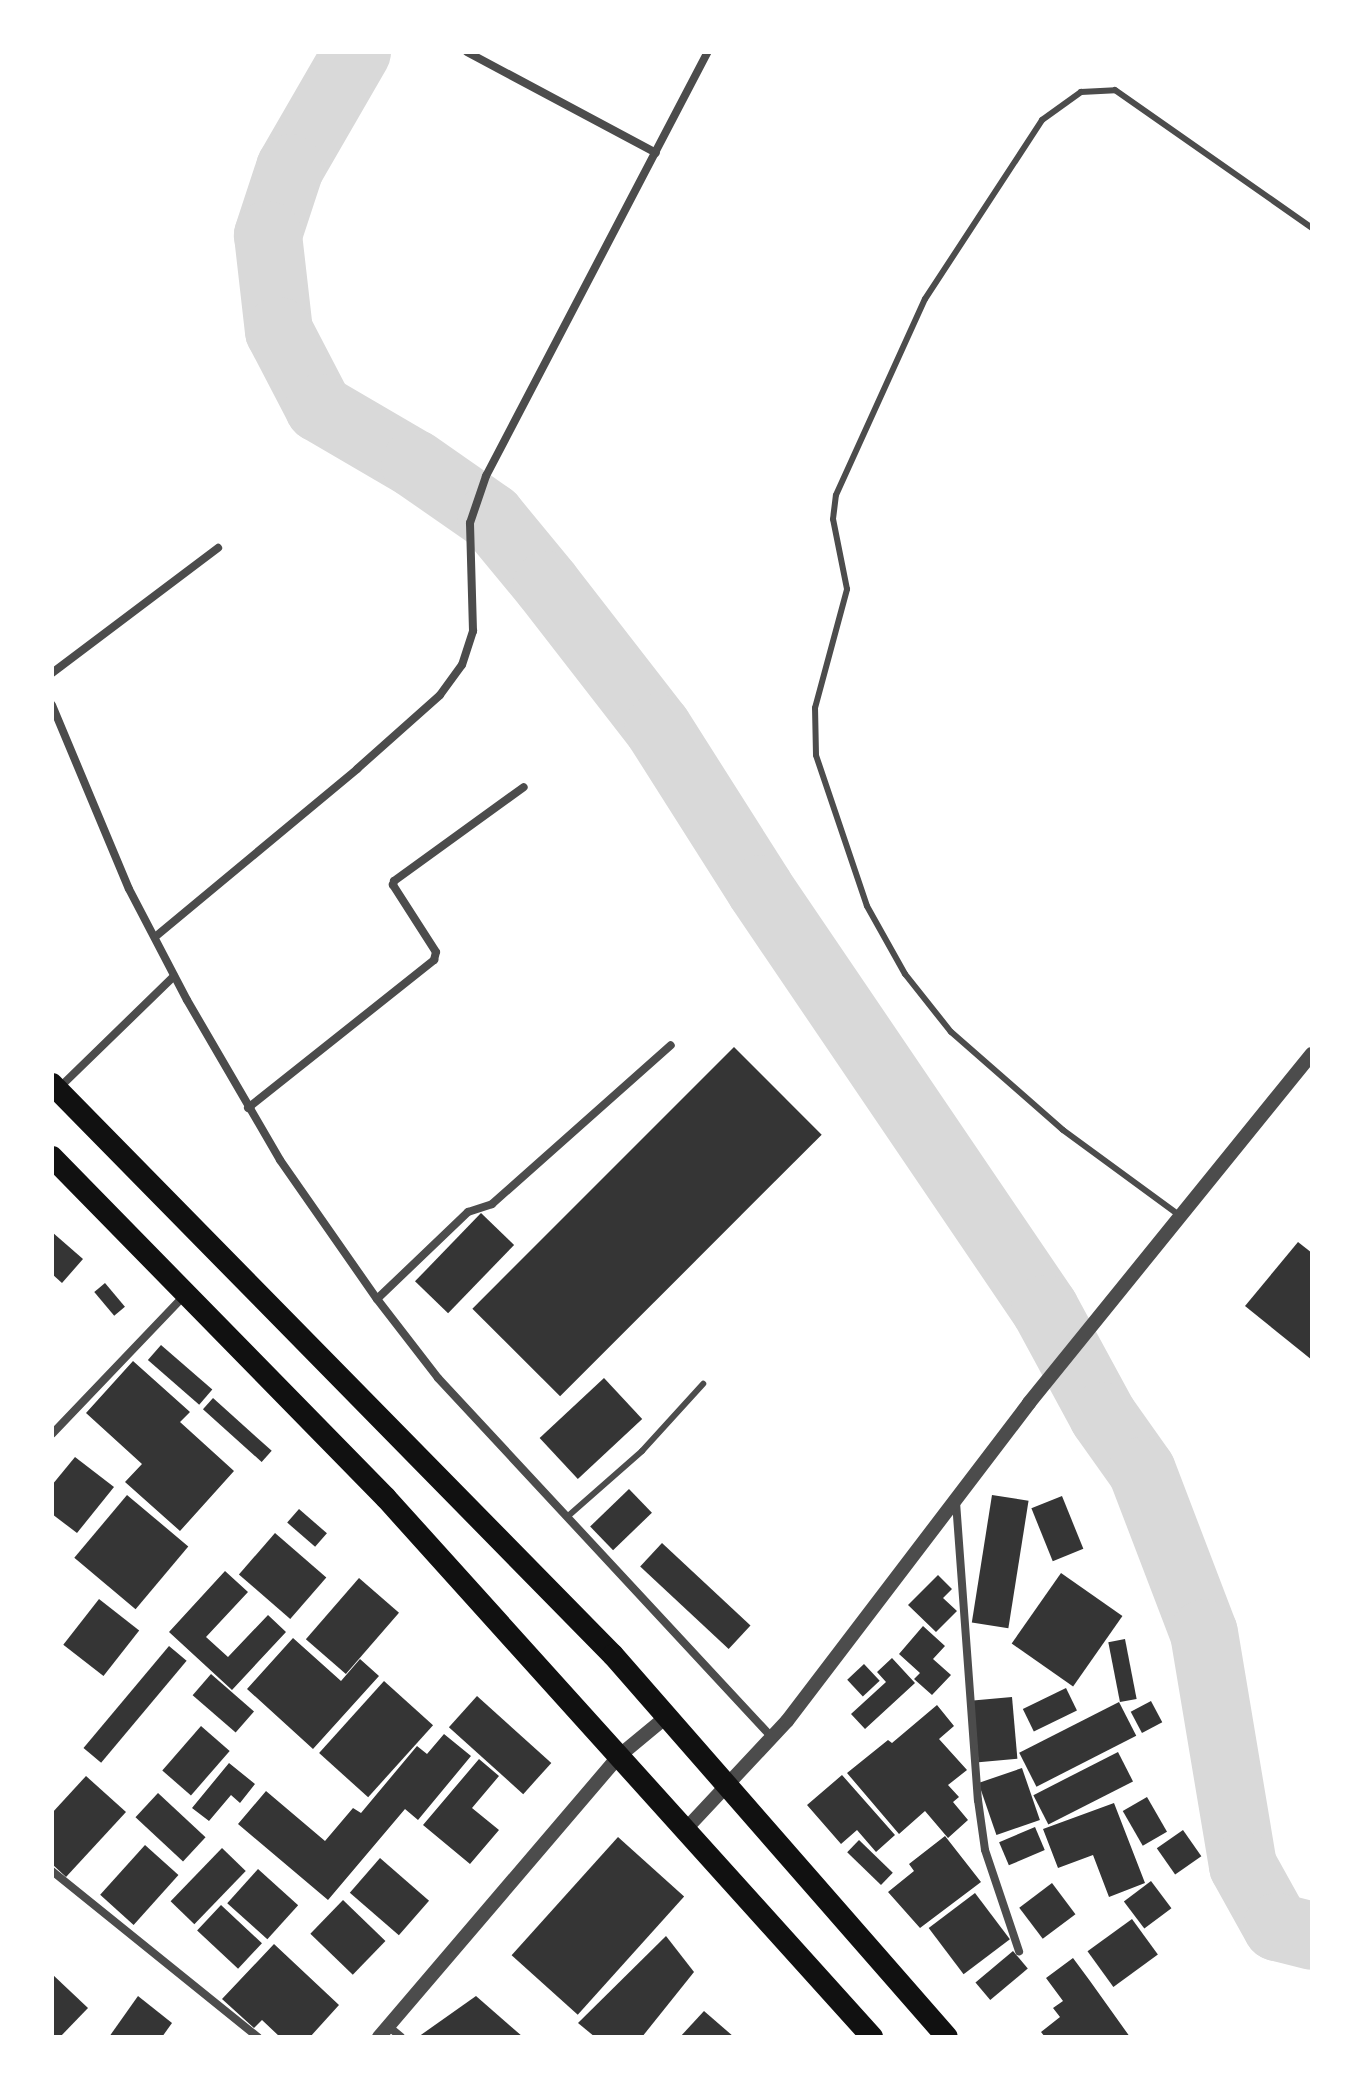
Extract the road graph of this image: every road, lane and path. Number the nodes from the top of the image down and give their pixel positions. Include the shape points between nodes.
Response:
1 (467, 52) edge
2 (708, 52) edge
3 (656, 153) junction
4 (1312, 228) edge
5 (218, 548) dead end
6 (52, 673) edge
7 (52, 705) edge
8 (524, 787) dead end
9 (155, 937) junction
10 (174, 976) junction
11 (671, 1045) dead end
12 (1312, 1054) edge
13 (55, 1086) edge
14 (248, 1108) junction
15 (52, 1157) edge
16 (1179, 1215) junction
17 (186, 1293) junction
18 (377, 1299) junction
19 (703, 1384) dead end
20 (52, 1434) edge
21 (956, 1501) junction
22 (567, 1517) junction
23 (666, 1717) junction
24 (772, 1738) junction
25 (619, 1756) junction
26 (729, 1785) junction
27 (684, 1831) junction
28 (52, 1871) edge
29 (1019, 1951) dead end
30 (384, 2032) edge
31 (258, 2037) edge
32 (401, 2037) edge
33 (872, 2037) edge
34 (947, 2037) edge

1 - 3 street
2 - 3 street
3 - 9 street via 486,476 470,523 473,631 462,665 440,695
4 - 16 lane via 1115,90 1081,92 1042,120 925,299 836,495 833,519 847,589 815,708 816,755 867,906 905,974 951,1032 1063,1130
5 - 6 street
7 - 9 street via 129,889
8 - 14 street via 394,881 436,952 434,960
9 - 10 street
10 - 13 street
10 - 14 street
11 - 18 street via 492,1204 468,1212
12 - 16 street
13 - 23 highway via 613,1655
14 - 18 street
15 - 17 highway
16 - 21 street
17 - 20 street
17 - 25 highway via 386,1498
18 - 22 street via 438,1378
19 - 22 lane via 642,1451
21 - 24 street
21 - 29 street via 978,1800 985,1850
22 - 24 street
23 - 25 street
23 - 26 highway
24 - 26 street
25 - 27 highway
25 - 30 street
26 - 27 street
26 - 34 highway via 798,1871
27 - 33 highway
28 - 31 street
30 - 32 street

